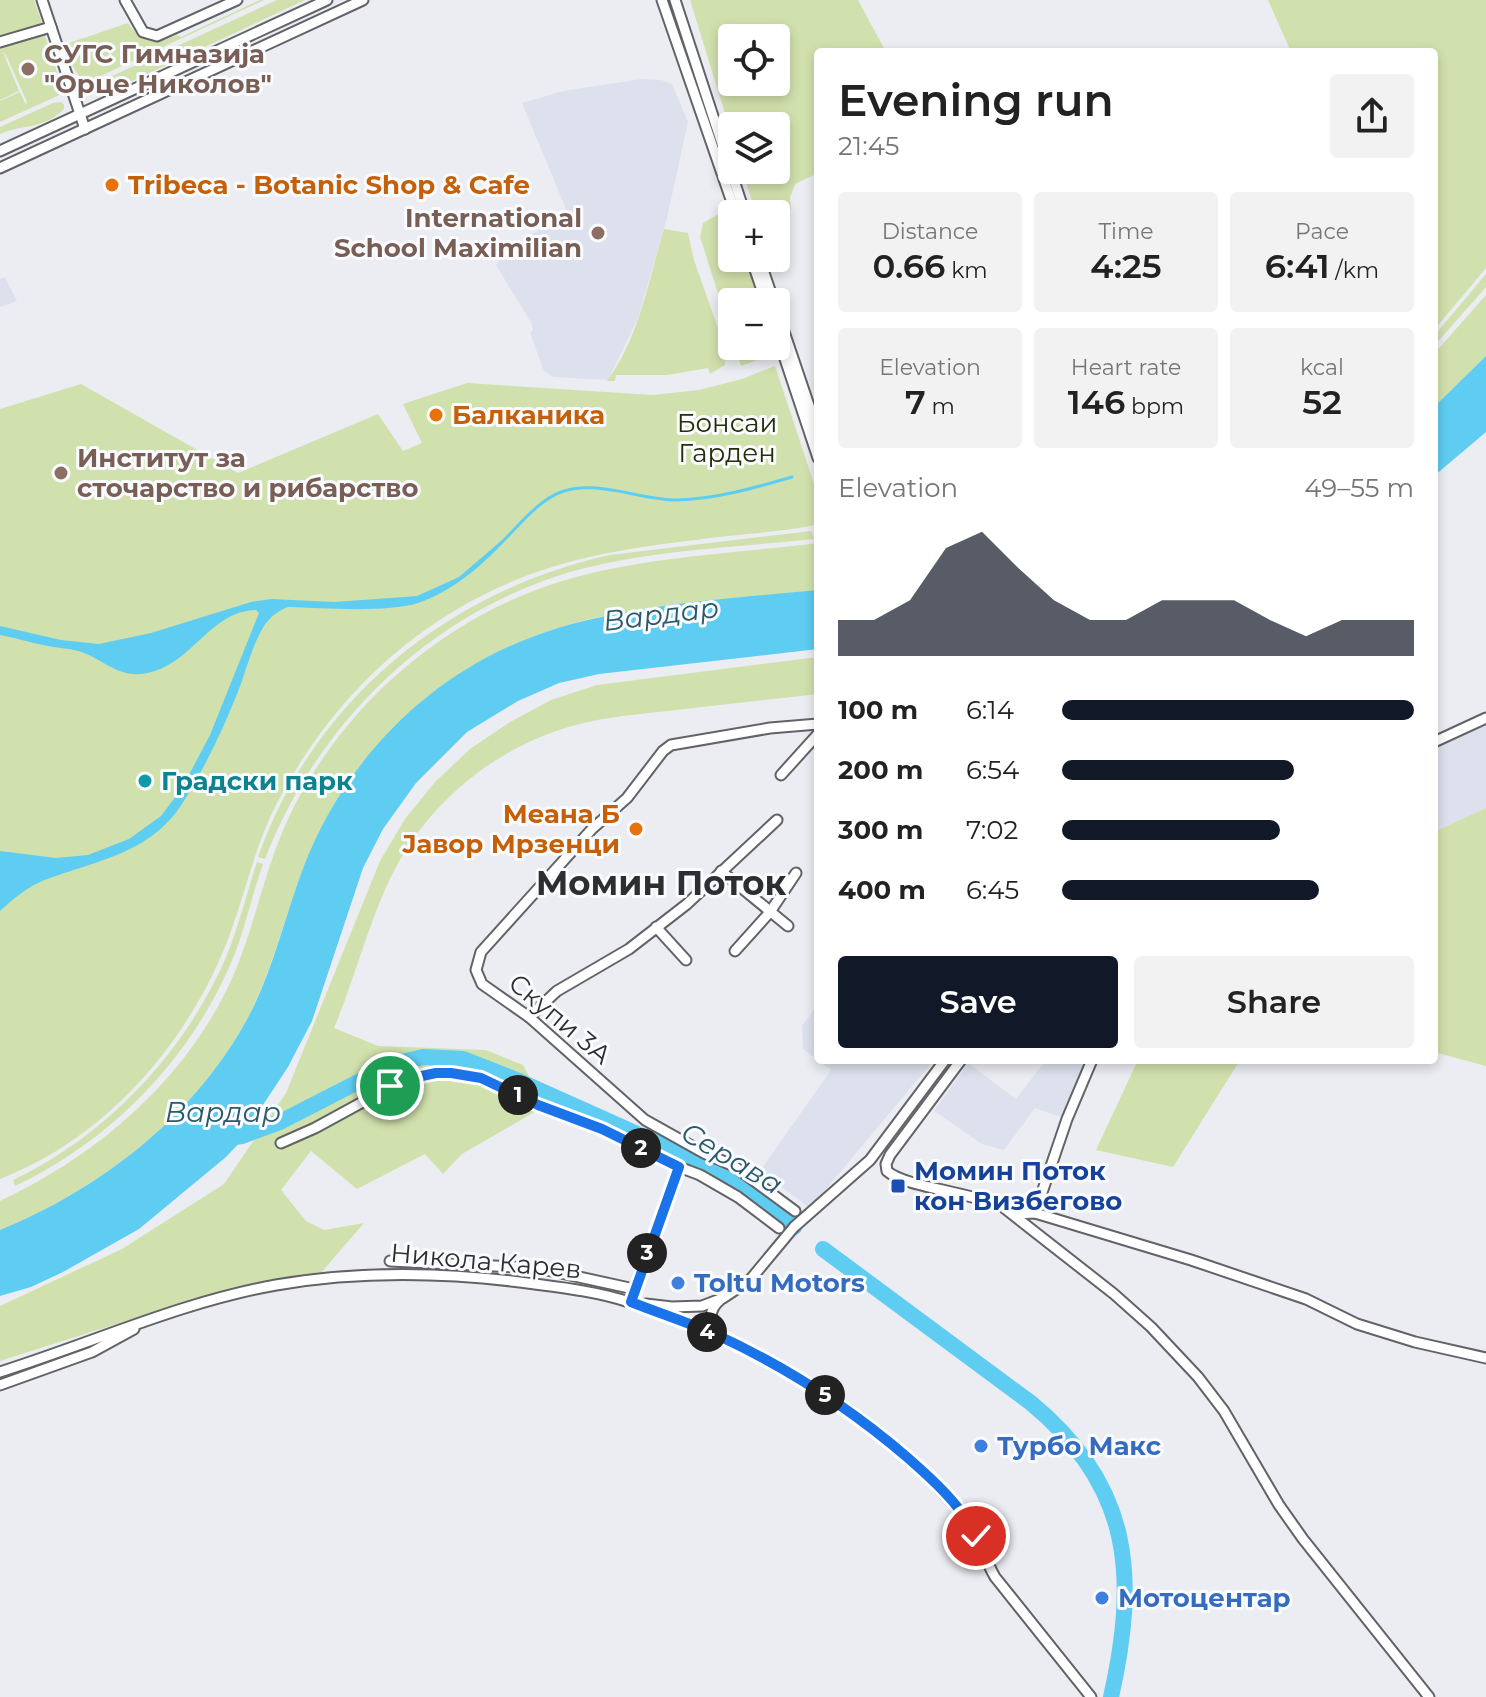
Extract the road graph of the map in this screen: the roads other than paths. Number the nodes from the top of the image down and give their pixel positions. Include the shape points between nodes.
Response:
1 (42, 0) edge
2 (125, 0) edge
3 (237, 0) edge
4 (327, 0) edge
5 (363, 0) edge
6 (662, 0) edge
7 (675, 0) edge
8 (51, 27) junction
9 (0, 42) edge
10 (80, 114) junction
11 (85, 129) junction
12 (0, 151) edge
13 (0, 168) edge
14 (731, 200) edge
15 (740, 200) edge
16 (789, 360) edge
17 (796, 380) junction
18 (814, 423) edge
19 (814, 444) edge
20 (1486, 718) edge
21 (814, 724) edge
22 (814, 738) edge
23 (1438, 740) edge
24 (781, 775) dead end
25 (777, 820) dead end
26 (721, 871) junction
27 (796, 873) dead end
28 (770, 912) junction
29 (788, 926) dead end
30 (656, 927) junction
31 (735, 951) dead end
32 (686, 960) dead end
33 (529, 1017) junction
34 (942, 1064) edge
35 (958, 1064) edge
36 (1090, 1064) edge
37 (281, 1143) dead end
38 (679, 1167) junction
39 (795, 1211) dead end
40 (1035, 1213) junction
41 (1015, 1214) junction
42 (779, 1228) dead end
43 (390, 1261) dead end
44 (634, 1289) junction
45 (723, 1298) junction
46 (631, 1302) junction
47 (178, 1311) junction
48 (715, 1335) junction
49 (1486, 1358) edge
50 (0, 1372) edge
51 (0, 1385) edge
52 (1091, 1697) edge
53 (1429, 1697) edge

1 - 8 street
2 - 3 street via 138,27 153,36
4 - 10 street
5 - 11 street
6 - 14 street
7 - 15 street
8 - 9 street
8 - 10 street
10 - 11 street
10 - 12 street
11 - 13 street
16 - 17 street
17 - 18 street
17 - 19 street
20 - 23 street
21 - 33 street, Скупи 3А via 698,740 663,751 632,792 481,952 476,970 482,984
22 - 24 street
25 - 26 street
26 - 28 street
26 - 30 street
27 - 28 street
28 - 29 street
28 - 31 street
30 - 32 street
30 - 33 street via 557,991
33 - 39 street, Скупи 3А via 645,1120 734,1166
34 - 45 street via 874,1155 783,1240 759,1272
35 - 41 street via 890,1155 886,1168 894,1177 978,1197
36 - 40 street
37 - 38 street via 403,1080 451,1073 495,1084
38 - 42 street via 721,1186
38 - 44 street
40 - 41 street
40 - 49 street via 1306,1299 1357,1324
41 - 53 street via 1151,1327 1198,1377 1279,1505
43 - 44 street via 538,1268
44 - 46 street
45 - 46 street via 693,1307
45 - 48 street via 711,1310
46 - 47 street, Никола Карев via 514,1281 407,1273 289,1283
46 - 48 street, Никола Карев
47 - 50 street, Никола Карев
47 - 51 street, Никола Карев via 92,1352
48 - 52 street, Никола Карев via 795,1376 865,1423 940,1489 971,1526 995,1577

